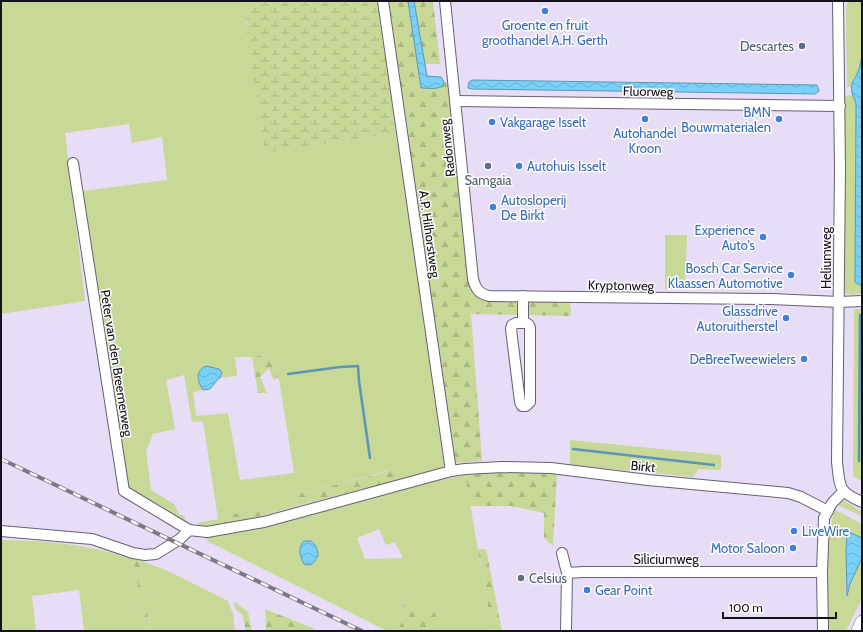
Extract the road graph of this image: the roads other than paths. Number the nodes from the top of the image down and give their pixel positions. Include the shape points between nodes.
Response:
1 (383, 1) edge
2 (445, 1) edge
3 (838, 1) edge
4 (456, 101) junction
5 (840, 106) junction
6 (73, 163) dead end
7 (478, 291) joint
8 (523, 296) junction
9 (862, 301) edge
10 (839, 302) junction
11 (523, 323) junction
12 (530, 360) junction
13 (515, 361) junction
14 (451, 471) junction
15 (843, 492) junction
16 (862, 502) edge
17 (828, 511) junction
18 (189, 530) junction
19 (1, 531) edge
20 (562, 553) dead end
21 (822, 572) junction
22 (567, 573) junction
23 (862, 622) edge
24 (566, 631) edge
25 (823, 631) edge
26 (858, 631) edge

1 - 14 street, A.P. Hilhorstweg
2 - 4 street, Radonweg
3 - 5 street, Heliumweg
4 - 5 street, Fluorweg
4 - 7 street, Radonweg via 473,279
5 - 10 street, Heliumweg
6 - 18 street, Peter van den Breemerweg via 124,491
7 - 8 street, Kryptonweg via 489,296
8 - 10 street, Kryptonweg
8 - 11 street
9 - 10 street, Kryptonweg
10 - 15 street, Heliumweg via 837,462
11 - 12 street via 530,328
11 - 13 street via 512,325 511,329
12 - 13 street
12 - 13 street via 530,402 526,406 522,406 520,402
14 - 17 street, Birkt via 502,467 551,468 788,493
14 - 18 street, Peter van den Breemerweg via 264,522 207,532
15 - 16 street via 848,497
15 - 17 street
17 - 21 street via 824,518
18 - 19 street via 156,554 145,555 92,539
20 - 22 street
21 - 22 street, Siliciumweg
21 - 25 street
22 - 24 street
23 - 26 main road

